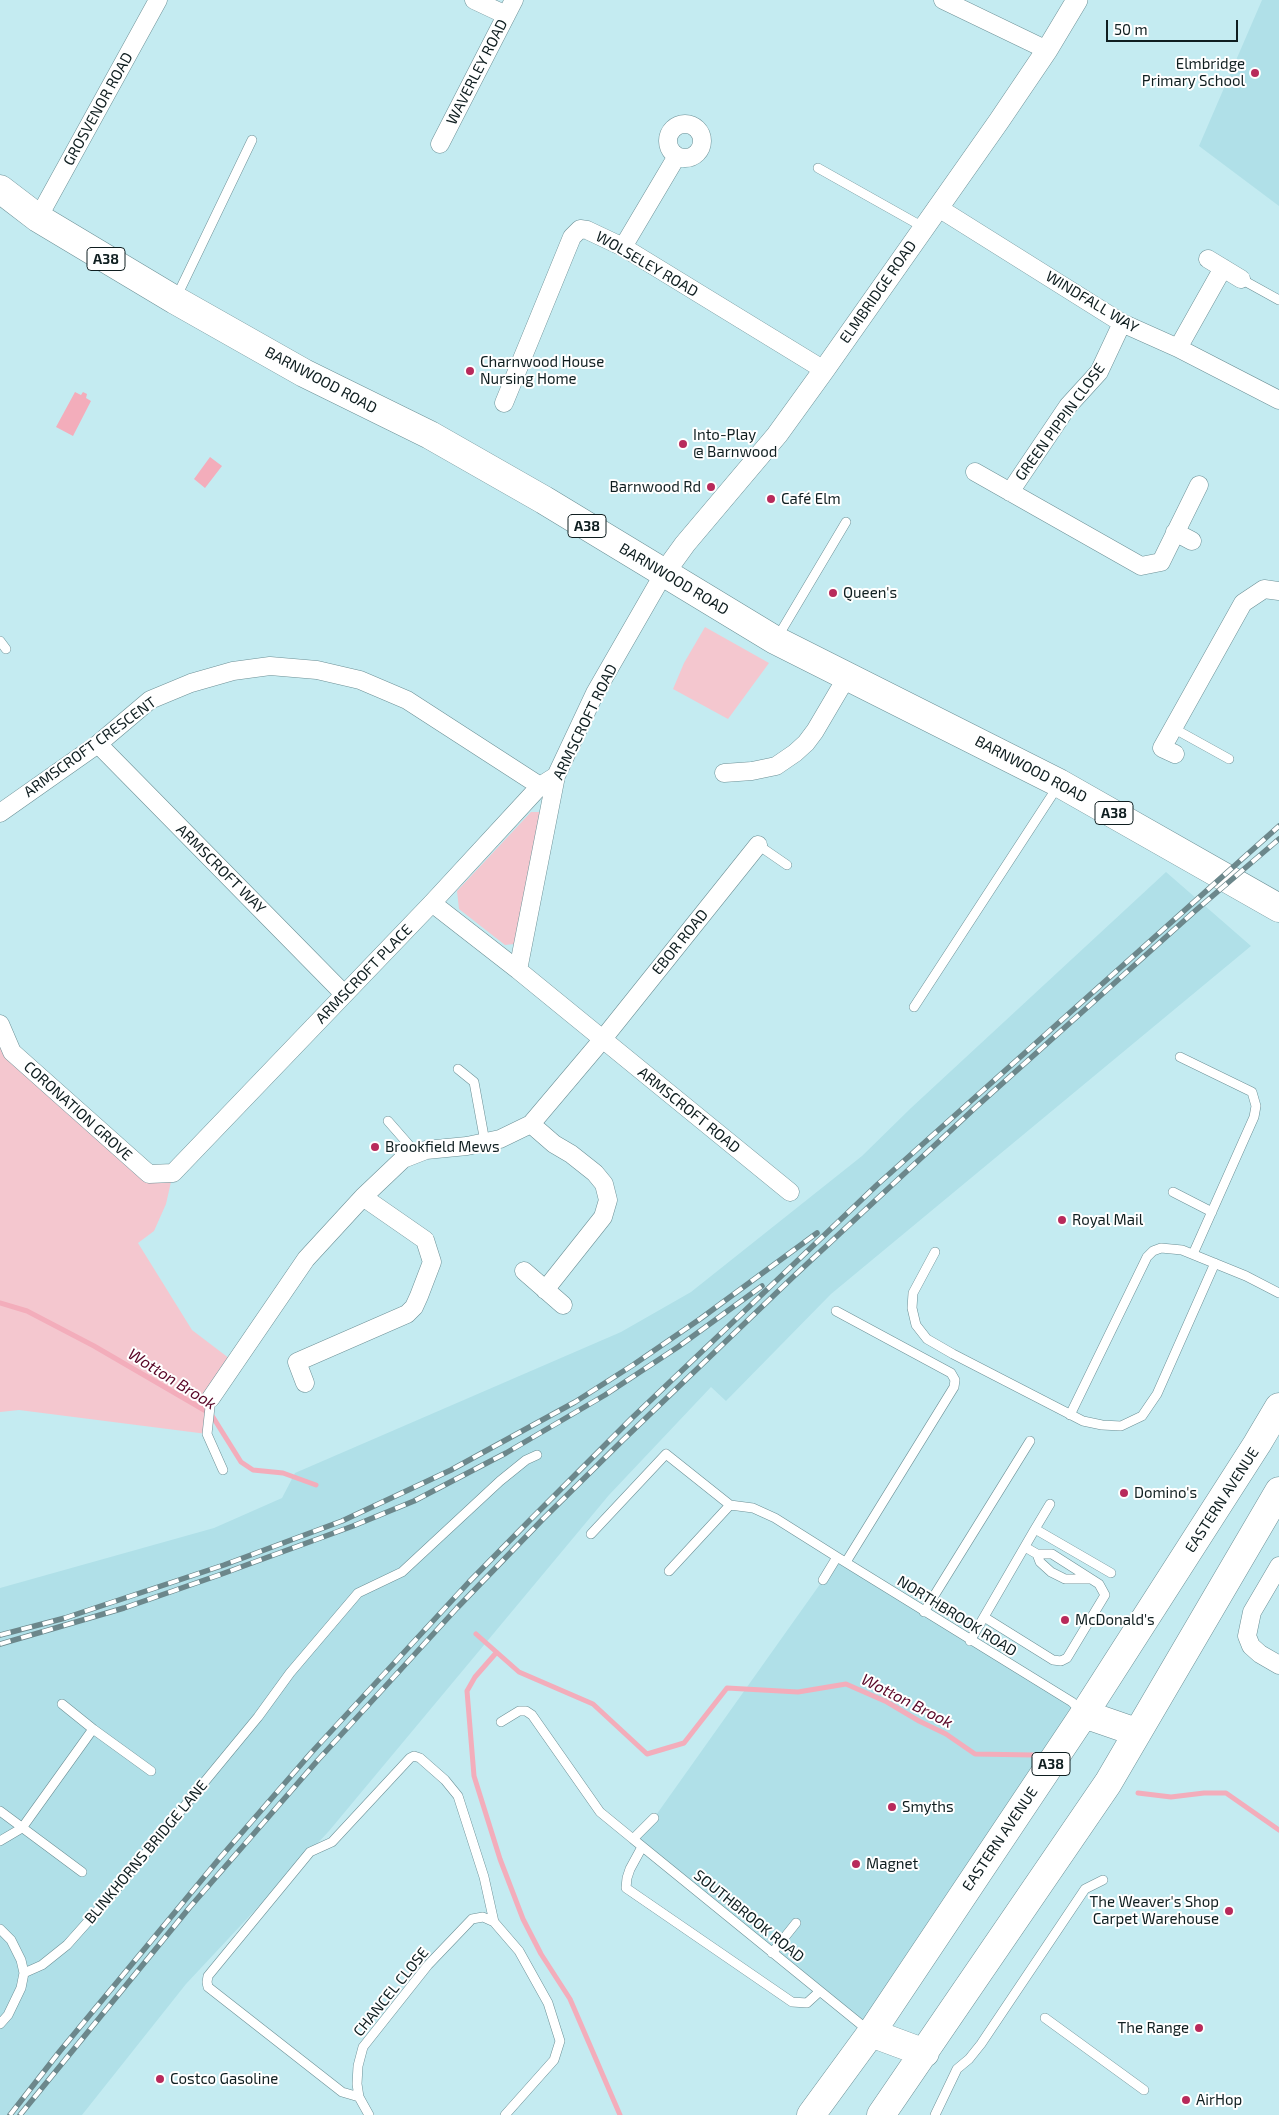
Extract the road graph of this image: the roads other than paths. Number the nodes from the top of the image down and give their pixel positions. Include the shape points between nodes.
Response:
1 (158, 0) edge
2 (474, 0) edge
3 (943, 0) edge
4 (1077, 0) edge
5 (510, 8) edge
6 (1046, 50) junction
7 (252, 140) dead end
8 (440, 144) dead end
9 (677, 156) dead end
10 (818, 168) dead end
11 (0, 189) edge
12 (938, 207) junction
13 (38, 218) junction
14 (923, 227) junction
15 (623, 247) junction
16 (1241, 280) joint
17 (174, 300) junction
18 (1279, 300) edge
19 (1122, 323) junction
20 (1178, 348) junction
21 (824, 370) junction
22 (1279, 400) edge
23 (504, 403) dead end
24 (975, 472) dead end
25 (1199, 485) dead end
26 (1010, 492) junction
27 (846, 522) dead end
28 (1176, 532) junction
29 (1192, 541) dead end
30 (664, 573) junction
31 (1279, 591) edge
32 (775, 640) junction
33 (0, 641) edge
34 (6, 649) dead end
35 (848, 675) junction
36 (1173, 728) junction
37 (98, 744) junction
38 (1175, 754) dead end
39 (1228, 759) dead end
40 (724, 773) dead end
41 (556, 776) junction
42 (1059, 783) junction
43 (540, 786) junction
44 (0, 813) edge
45 (758, 845) joint
46 (787, 865) dead end
47 (432, 904) junction
48 (1279, 908) edge
49 (518, 970) junction
50 (344, 994) junction
51 (914, 1007) dead end
52 (0, 1024) edge
53 (602, 1040) junction
54 (1180, 1057) dead end
55 (458, 1069) dead end
56 (388, 1121) dead end
57 (531, 1124) junction
58 (486, 1142) junction
59 (416, 1153) junction
60 (173, 1173) joint
61 (790, 1192) dead end
62 (1173, 1192) dead end
63 (363, 1198) junction
64 (1212, 1212) junction
65 (934, 1252) dead end
66 (1193, 1254) junction
67 (1214, 1262) junction
68 (524, 1271) dead end
69 (545, 1290) junction
70 (1279, 1292) edge
71 (563, 1305) dead end
72 (836, 1311) dead end
73 (305, 1383) dead end
74 (211, 1398) joint
75 (1279, 1407) edge
76 (1070, 1415) junction
77 (1030, 1441) dead end
78 (538, 1455) dead end
79 (223, 1470) dead end
80 (1279, 1491) edge
81 (1050, 1504) dead end
82 (730, 1505) junction
83 (1035, 1529) junction
84 (592, 1534) dead end
85 (1025, 1546) junction
86 (1037, 1554) junction
87 (837, 1558) junction
88 (846, 1562) junction
89 (1279, 1566) edge
90 (669, 1571) dead end
91 (1110, 1573) dead end
92 (1091, 1579) junction
93 (823, 1580) dead end
94 (924, 1612) junction
95 (984, 1617) junction
96 (970, 1640) junction
97 (1279, 1665) edge
98 (62, 1704) dead end
99 (1084, 1714) junction
100 (501, 1722) dead end
101 (93, 1729) junction
102 (1136, 1732) junction
103 (151, 1771) dead end
104 (0, 1811) edge
105 (654, 1818) dead end
106 (22, 1828) junction
107 (632, 1839) junction
108 (0, 1841) edge
109 (642, 1847) junction
110 (82, 1872) dead end
111 (1103, 1880) dead end
112 (494, 1922) junction
113 (796, 1923) dead end
114 (0, 1929) edge
115 (772, 1953) junction
116 (24, 1973) junction
117 (820, 1992) junction
118 (1045, 2018) dead end
119 (0, 2024) edge
120 (871, 2033) junction
121 (925, 2053) junction
122 (1144, 2090) dead end
123 (359, 2097) junction
124 (369, 2115) edge
125 (504, 2115) edge
126 (811, 2115) edge
127 (881, 2115) edge
128 (935, 2115) edge

1 - 13 street, GROSVENOR ROAD
2 - 5 street
3 - 6 street
4 - 6 street, ELMBRIDGE ROAD
5 - 8 street, WAVERLEY ROAD
6 - 12 street, ELMBRIDGE ROAD
7 - 17 lane
9 - 15 street
10 - 14 lane
11 - 13 main road, BARNWOOD ROAD / A38
12 - 14 street, ELMBRIDGE ROAD
12 - 19 street, WINDFALL WAY
13 - 17 main road, BARNWOOD ROAD / A38
14 - 21 street, ELMBRIDGE ROAD
15 - 21 street, WOLSELEY ROAD
15 - 23 street, WOLSELEY ROAD via 587,230 580,229 572,237
16 - 18 lane
16 - 20 street via 1216,264
17 - 30 main road, BARNWOOD ROAD / A38 via 304,373 430,435
19 - 20 street, WINDFALL WAY
19 - 26 street, GREEN PIPPIN CLOSE via 1099,372 1068,406
20 - 22 street, WINDFALL WAY
21 - 30 street, ELMBRIDGE ROAD via 777,435
24 - 26 street, GREEN PIPPIN CLOSE
25 - 28 street, GREEN PIPPIN CLOSE
26 - 28 street, GREEN PIPPIN CLOSE via 1141,566 1161,562
27 - 32 lane
28 - 29 street
30 - 32 main road, BARNWOOD ROAD / A38
30 - 41 street, ARMSCROFT ROAD via 595,693
31 - 36 street via 1264,589 1243,603
32 - 35 main road, BARNWOOD ROAD / A38
33 - 34 lane
35 - 40 street via 815,731 795,753 776,766
35 - 42 main road, BARNWOOD ROAD / A38
36 - 38 street via 1162,748
36 - 39 lane
37 - 43 street, ARMSCROFT CRESCENT via 150,700 191,683 233,671 270,666 317,670 360,680 407,700
37 - 44 street, ARMSCROFT CRESCENT
37 - 50 street, ARMSCROFT WAY
41 - 43 street, ARMSCROFT PLACE
41 - 49 street, ARMSCROFT ROAD
42 - 48 main road, BARNWOOD ROAD / A38
42 - 51 lane
43 - 47 street, ARMSCROFT PLACE
45 - 46 lane
45 - 53 street, EBOR ROAD
47 - 49 street, ARMSCROFT ROAD
47 - 50 street, ARMSCROFT PLACE
49 - 53 street, ARMSCROFT ROAD
50 - 60 street, ARMSCROFT PLACE
52 - 60 street, CORONATION GROVE via 12,1052 149,1174
53 - 57 street
53 - 61 street, ARMSCROFT ROAD
54 - 64 lane via 1246,1088 1255,1098 1254,1117
55 - 58 lane via 474,1082
56 - 59 lane
57 - 58 street
57 - 69 street via 595,1173 604,1184 608,1200 603,1217
58 - 59 street
59 - 63 street via 403,1159
62 - 64 lane
63 - 73 street via 425,1240 432,1262 420,1296 406,1314 296,1362
63 - 74 street via 306,1259
64 - 66 lane
65 - 76 lane via 913,1294 916,1325 927,1339
66 - 67 lane
66 - 76 lane via 1161,1248 1147,1257
67 - 70 lane
67 - 76 lane via 1157,1394 1142,1416 1121,1426 1102,1426
68 - 69 street
69 - 71 street
72 - 88 lane via 951,1373 955,1380 954,1387
74 - 79 lane via 207,1434
75 - 99 main road, EASTERN AVENUE / A38
77 - 94 lane
78 - 116 lane, BLINKHORNS BRIDGE LANE via 500,1480 402,1572 358,1593 108,1899 67,1945 42,1965
80 - 102 main road
81 - 83 lane
82 - 84 lane via 666,1454
82 - 87 lane, NORTHBROOK ROAD via 753,1508 775,1518
82 - 90 lane
83 - 85 lane
83 - 91 lane
85 - 86 lane
85 - 95 lane
86 - 92 lane via 1052,1554
86 - 92 lane via 1050,1572 1065,1579
87 - 88 lane, NORTHBROOK ROAD
87 - 93 lane
88 - 94 lane, NORTHBROOK ROAD
89 - 97 street via 1252,1612 1247,1636 1251,1646
92 - 95 lane via 1099,1584 1105,1595 1067,1658 1062,1661 1053,1660
94 - 96 lane, NORTHBROOK ROAD
95 - 96 lane
96 - 99 lane, NORTHBROOK ROAD via 1072,1702
98 - 101 lane
99 - 102 main road
99 - 120 main road, EASTERN AVENUE / A38
100 - 107 lane, SOUTHBROOK ROAD via 519,1711 532,1715 600,1812
101 - 103 lane
101 - 106 lane
102 - 121 main road via 1108,1783
104 - 106 lane
105 - 107 lane
106 - 108 lane
106 - 110 lane
107 - 109 lane, SOUTHBROOK ROAD
109 - 115 lane, SOUTHBROOK ROAD
109 - 117 lane via 630,1868 626,1888 792,2002 807,2004
111 - 128 lane via 1085,1889 980,2044 957,2069
112 - 123 lane, CHANCEL CLOSE via 483,1917 472,1919 428,1965 363,2047 358,2066
112 - 123 lane via 484,1877 458,1796 445,1780 414,1756 332,1842 310,1852 208,1976 208,1987 342,2092
112 - 125 lane via 519,1951 548,2004 560,2041 554,2060
113 - 115 lane
114 - 116 lane via 11,1940
115 - 117 lane, SOUTHBROOK ROAD
116 - 119 lane via 21,1988
117 - 120 lane, SOUTHBROOK ROAD
118 - 122 lane
120 - 121 main road
120 - 126 main road, EASTERN AVENUE / A38
121 - 127 main road
123 - 124 lane, CHANCEL CLOSE

